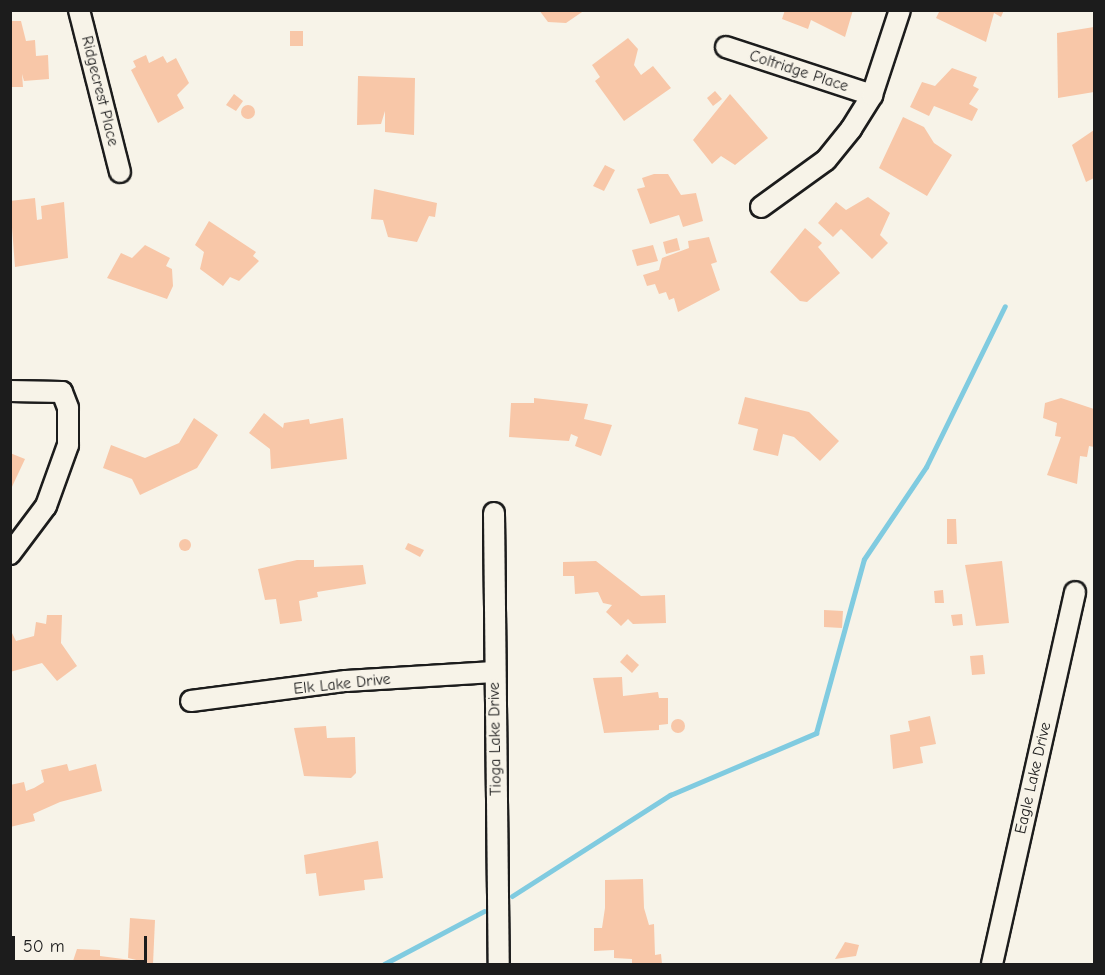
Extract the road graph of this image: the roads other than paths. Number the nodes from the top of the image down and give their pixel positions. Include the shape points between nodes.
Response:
1 (79, 10) edge
2 (900, 10) edge
3 (726, 47) dead end
4 (872, 95) junction
5 (120, 172) dead end
6 (761, 207) dead end
7 (10, 391) edge
8 (494, 513) dead end
9 (10, 554) edge
10 (1075, 592) dead end
11 (494, 672) junction
12 (190, 701) dead end
13 (499, 964) edge
14 (992, 964) edge

1 - 5 street, Ridgecrest Place
2 - 4 street
3 - 4 street, Coltridge Place
4 - 6 street via 826,160
7 - 9 street via 62,392 68,408 68,445 46,506
8 - 11 street, Tioga Lake Drive
10 - 14 street, Eagle Lake Drive
11 - 12 street, Elk Lake Drive via 346,681
11 - 13 street, Tioga Lake Drive

